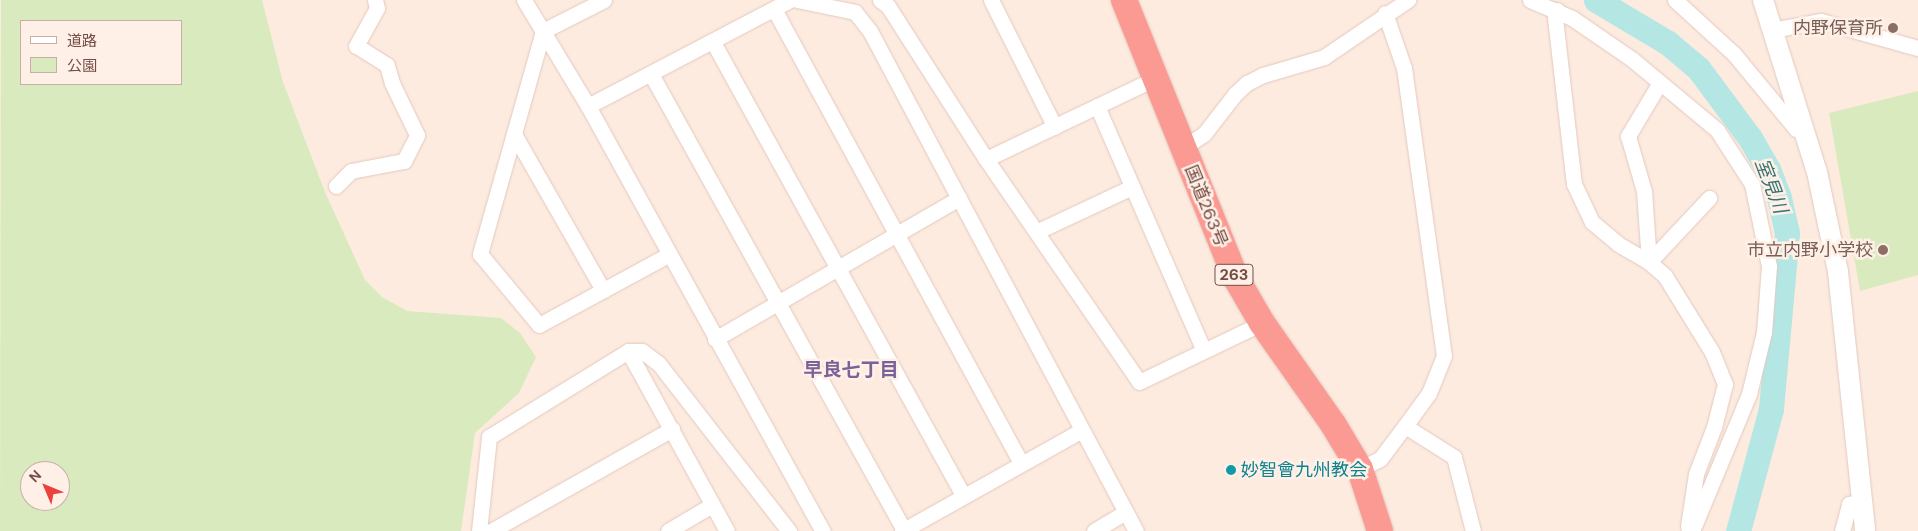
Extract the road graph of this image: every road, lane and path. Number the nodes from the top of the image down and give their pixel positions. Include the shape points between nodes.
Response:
1 (375, 0) edge
2 (524, 0) edge
3 (604, 0) edge
4 (790, 0) edge
5 (797, 0) edge
6 (878, 0) edge
7 (990, 0) edge
8 (1124, 0) edge
9 (1408, 0) edge
10 (1530, 0) edge
11 (1675, 0) edge
12 (1763, 0) edge
13 (825, 3) edge
14 (774, 9) junction
15 (1557, 10) junction
16 (855, 12) junction
17 (1386, 13) junction
18 (543, 30) junction
19 (1772, 30) junction
20 (713, 42) junction
21 (1918, 48) edge
22 (651, 74) junction
23 (1154, 79) junction
24 (1659, 84) junction
25 (588, 106) junction
26 (1097, 106) junction
27 (1055, 127) junction
28 (1805, 129) junction
29 (514, 134) junction
30 (1183, 148) junction
31 (986, 159) junction
32 (336, 186) dead end
33 (1132, 187) junction
34 (959, 198) junction
35 (1709, 198) dead end
36 (1038, 231) junction
37 (897, 234) junction
38 (668, 256) junction
39 (1650, 262) junction
40 (838, 269) junction
41 (603, 290) junction
42 (779, 303) junction
43 (1262, 323) junction
44 (715, 339) junction
45 (628, 351) junction
46 (1204, 351) junction
47 (1405, 426) junction
48 (672, 429) junction
49 (1082, 430) junction
50 (1021, 463) junction
51 (1360, 469) junction
52 (963, 495) junction
53 (1862, 502) junction
54 (712, 505) junction
55 (1126, 512) junction
56 (903, 530) edge
57 (479, 531) edge
58 (492, 531) edge
59 (668, 531) edge
60 (728, 531) edge
61 (789, 531) edge
62 (823, 531) edge
63 (1094, 531) edge
64 (1136, 531) edge
65 (1380, 531) edge
66 (1473, 531) edge
67 (1687, 531) edge
68 (1692, 531) edge
69 (1842, 531) edge
70 (1865, 531) edge

1 - 32 street via 377,8 356,46 386,65 418,135 404,161 351,171
2 - 18 street
3 - 18 street
4 - 14 street
5 - 13 street
6 - 16 street
6 - 31 street via 888,6
7 - 27 street
8 - 23 highway, 国道263号 / 263
9 - 17 street
10 - 15 street
11 - 28 street via 1734,54 1796,129
12 - 19 street
13 - 16 street
14 - 20 street
14 - 37 street
15 - 24 street via 1633,60
15 - 39 street via 1555,18 1574,184 1592,222 1618,244
16 - 34 street via 870,31
17 - 30 street via 1324,57 1247,83 1204,134
17 - 47 street via 1404,68 1444,356 1429,393
18 - 25 street
18 - 29 street
19 - 21 street via 1821,22
19 - 28 street
20 - 22 street
20 - 40 street
22 - 25 street
22 - 42 street
23 - 26 street
23 - 30 highway, 国道263号 / 263
24 - 39 street via 1628,136 1644,191
24 - 68 street via 1717,130 1752,184 1769,266 1764,332 1749,394
25 - 38 street
26 - 27 street
26 - 33 street
27 - 31 street
28 - 53 street via 1838,272
29 - 41 street
29 - 41 street via 480,254 539,325
30 - 43 highway, 国道263号 / 263 via 1236,278
31 - 36 street
33 - 36 street
33 - 46 street
34 - 37 street
34 - 49 street
35 - 39 street
36 - 46 street via 1139,382
37 - 40 street
37 - 50 street
38 - 41 street
38 - 44 street
39 - 67 street via 1666,276 1708,344 1725,384 1714,427 1696,474
40 - 42 street
40 - 52 street
42 - 44 street
42 - 56 street
43 - 46 street
43 - 51 highway, 国道263号 / 263 via 1333,424
44 - 62 street
45 - 48 street
45 - 57 street via 489,437
45 - 61 street via 642,351 659,364
47 - 51 street via 1380,458
47 - 66 street via 1454,457
48 - 54 street
48 - 58 street
49 - 50 street
49 - 55 street
50 - 52 street
51 - 65 highway, 国道263号 / 263
52 - 56 street
53 - 69 street via 1849,504
53 - 70 street
54 - 59 street
54 - 60 street
55 - 63 street
55 - 64 street

